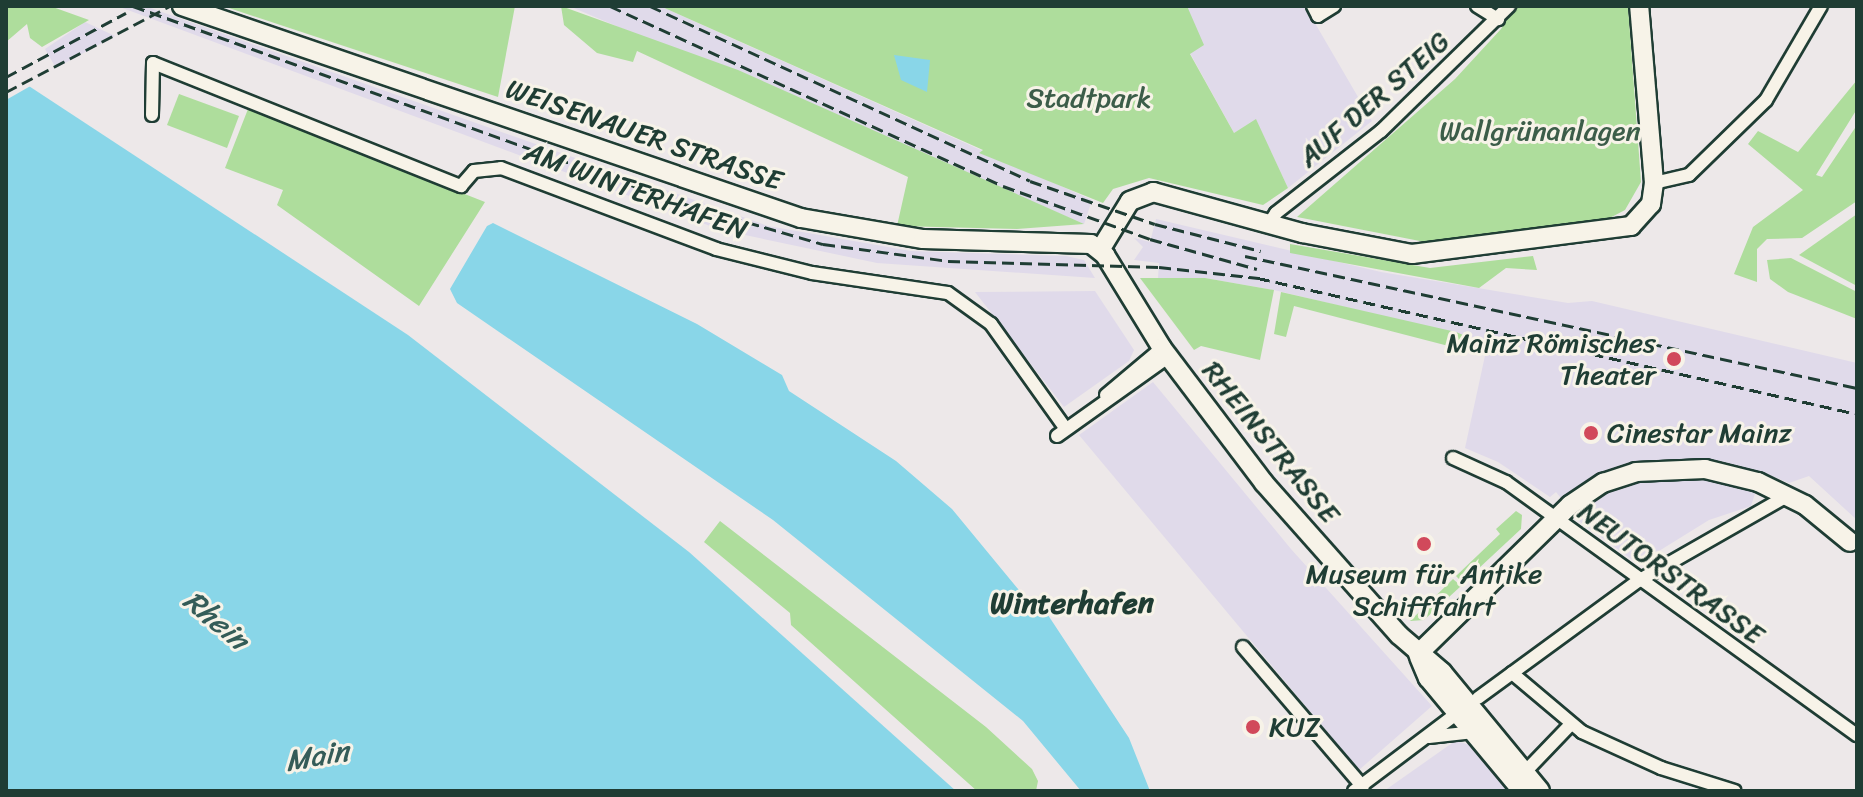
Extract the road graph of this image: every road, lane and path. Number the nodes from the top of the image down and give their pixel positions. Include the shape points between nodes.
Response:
1 (182, 6) edge
2 (1313, 6) edge
3 (1334, 6) edge
4 (1477, 6) edge
5 (1509, 6) edge
6 (1639, 6) edge
7 (1821, 6) edge
8 (1498, 19) junction
9 (152, 115) dead end
10 (1654, 183) junction
11 (1268, 225) junction
12 (1100, 250) junction
13 (1165, 352) junction
14 (1453, 458) dead end
15 (1783, 498) junction
16 (1555, 519) junction
17 (1853, 544) edge
18 (1638, 581) junction
19 (1243, 647) dead end
20 (1418, 654) junction
21 (1512, 673) junction
22 (1468, 704) junction
23 (1570, 725) junction
24 (1476, 732) junction
25 (1857, 735) edge
26 (1422, 739) junction
27 (1524, 782) edge
28 (1709, 787) edge
29 (1359, 789) edge
30 (1540, 791) edge
31 (1735, 791) edge

1 - 12 main road, WEISENAUER STRASSE via 801,218 877,234 962,241 1076,241
2 - 3 street via 1318,16
4 - 8 street
5 - 8 street, AUF DER STEIG
6 - 10 main road
7 - 10 street via 1758,109 1689,175
8 - 11 street, AUF DER STEIG via 1381,131
9 - 13 street, AM WINTERHAFEN via 153,63 461,186 474,171 501,168 716,249 812,273 948,293 991,324 1062,432
10 - 11 main road via 1647,211 1626,228 1472,250 1412,254
11 - 12 main road via 1163,193 1146,193 1123,209
12 - 13 main road, RHEINSTRASSE
13 - 20 main road, RHEINSTRASSE via 1264,483
14 - 16 street, NEUTORSTRASSE via 1492,473
15 - 16 main road via 1661,469 1603,483
15 - 17 main road
15 - 18 street
16 - 18 street, NEUTORSTRASSE
16 - 20 main road
18 - 21 street
18 - 25 street, NEUTORSTRASSE
19 - 29 street
20 - 22 main road, RHEINSTRASSE
21 - 22 street
21 - 23 street
22 - 24 main road, RHEINSTRASSE
22 - 26 street
22 - 27 main road, RHEINSTRASSE
23 - 27 street
23 - 28 street
24 - 26 street
24 - 27 main road, RHEINSTRASSE
26 - 29 street
27 - 30 main road, RHEINSTRASSE
28 - 31 street

